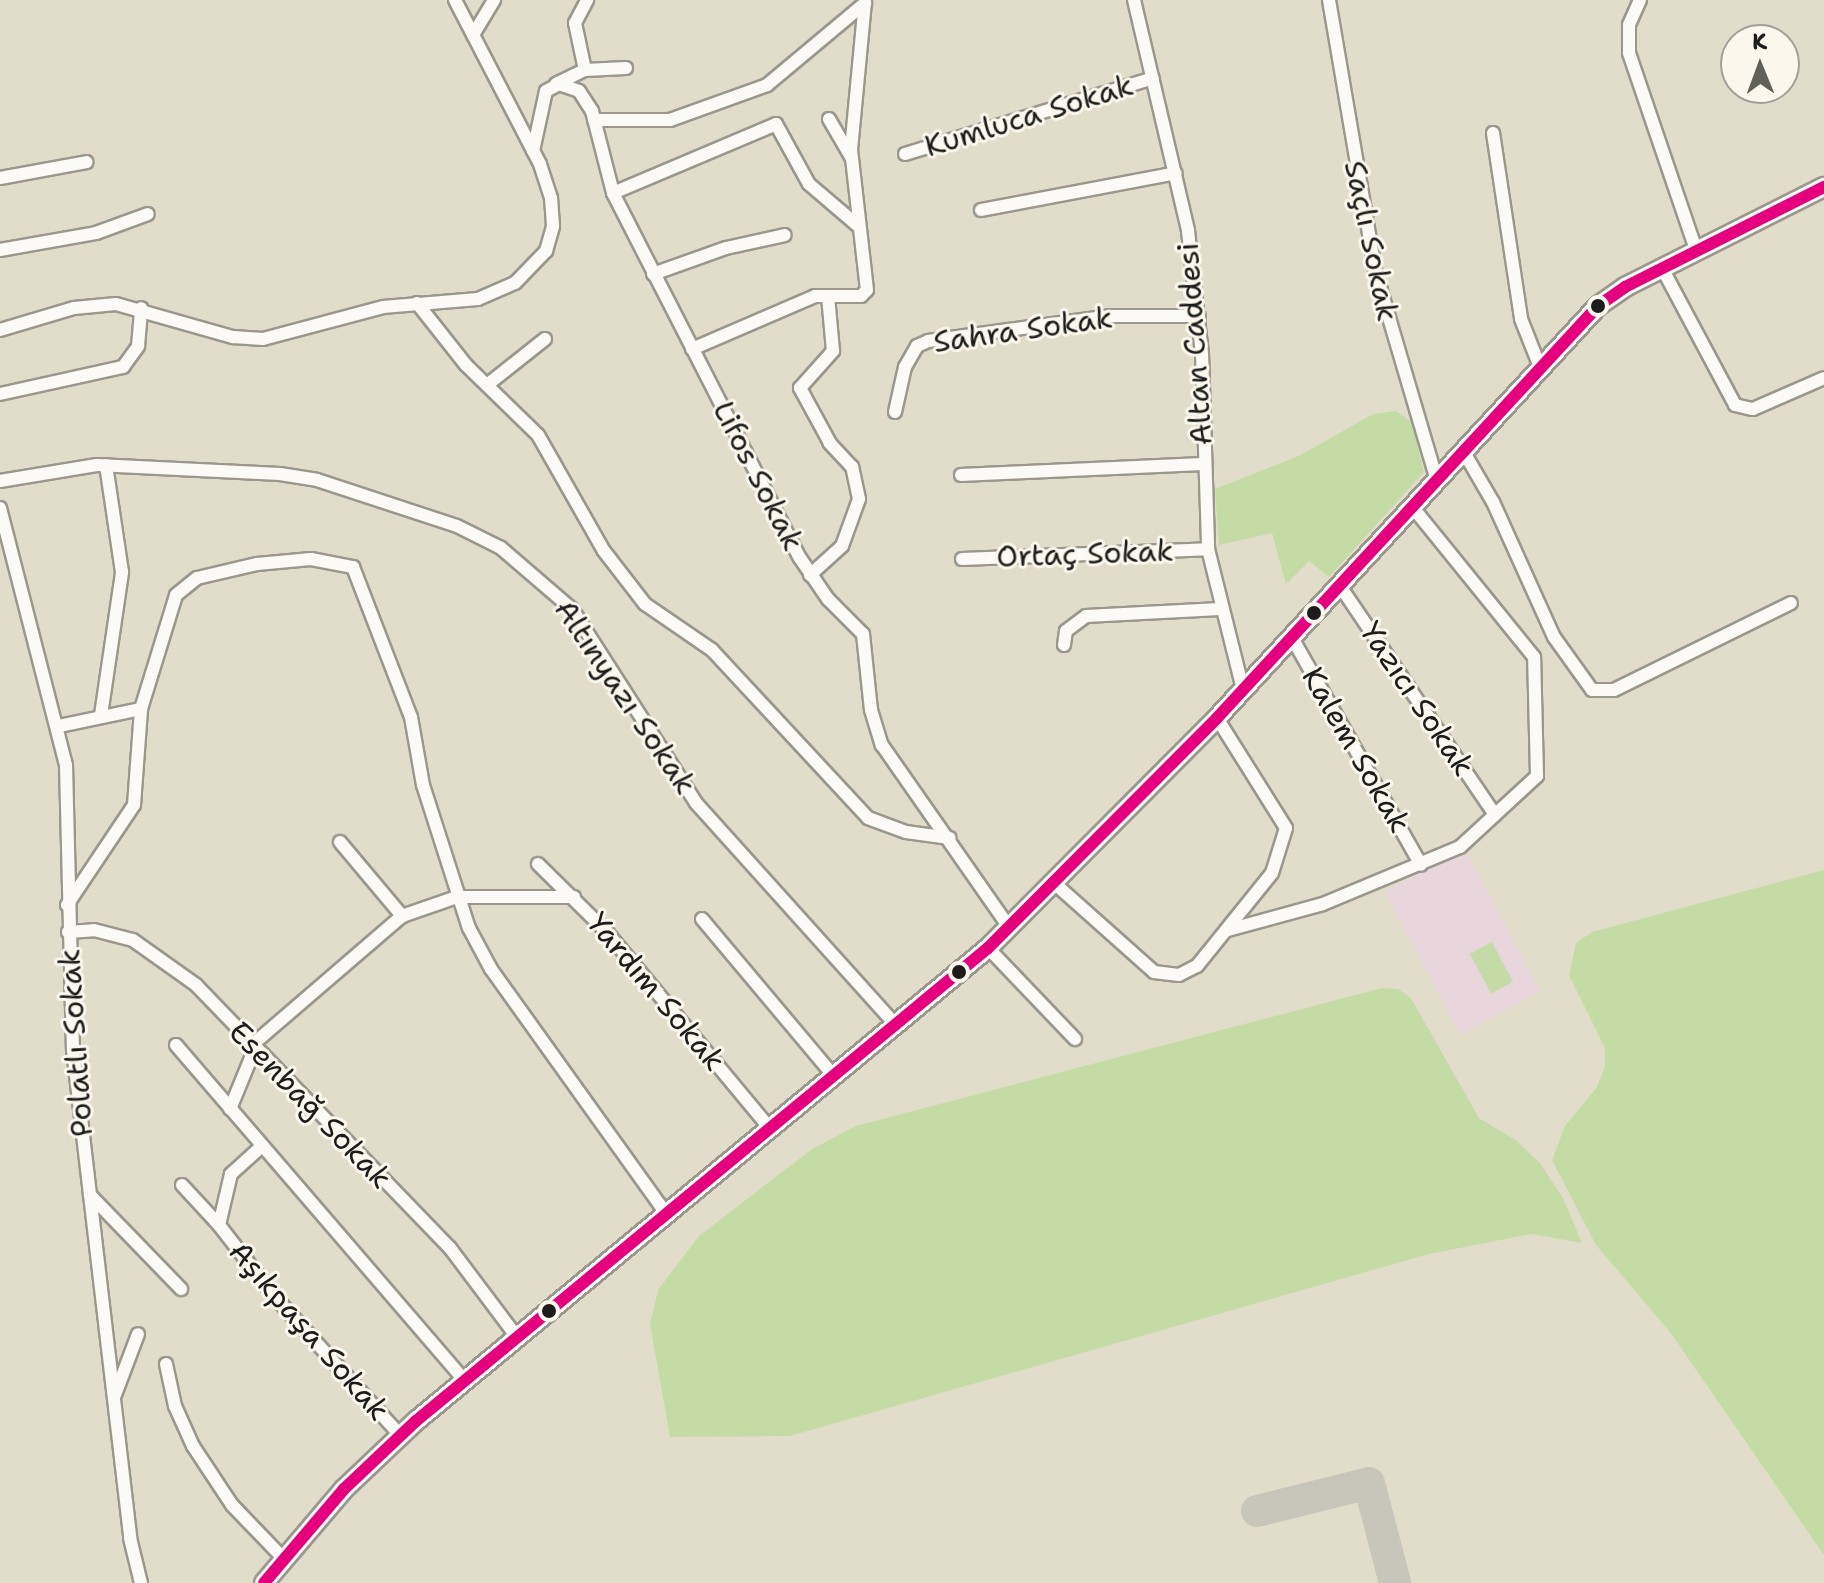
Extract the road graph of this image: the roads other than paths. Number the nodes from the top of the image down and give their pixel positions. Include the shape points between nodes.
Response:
1 (455, 0) edge
2 (494, 0) edge
3 (587, 0) edge
4 (1134, 0) edge
5 (1329, 0) edge
6 (1640, 0) edge
7 (473, 35) junction
8 (626, 68) dead end
9 (585, 70) junction
10 (1153, 78) junction
11 (554, 85) junction
12 (829, 119) dead end
13 (594, 120) junction
14 (1493, 133) dead end
15 (533, 151) junction
16 (905, 154) dead end
17 (852, 159) junction
18 (87, 162) dead end
19 (1176, 173) junction
20 (0, 178) edge
21 (1824, 187) edge
22 (613, 193) junction
23 (981, 210) dead end
24 (148, 214) dead end
25 (857, 225) junction
26 (785, 235) dead end
27 (0, 250) edge
28 (1696, 250) junction
29 (1662, 268) junction
30 (653, 274) junction
31 (828, 296) junction
32 (417, 303) junction
33 (141, 308) junction
34 (1199, 316) junction
35 (0, 330) edge
36 (545, 339) dead end
37 (692, 349) junction
38 (1540, 367) junction
39 (1824, 378) edge
40 (487, 385) junction
41 (0, 394) edge
42 (895, 412) dead end
43 (1462, 449) junction
44 (1202, 464) junction
45 (106, 465) junction
46 (961, 475) dead end
47 (1436, 477) junction
48 (0, 481) edge
49 (1411, 505) junction
50 (0, 508) edge
51 (1208, 549) junction
52 (962, 559) dead end
53 (810, 575) junction
54 (1338, 583) junction
55 (1791, 603) dead end
56 (1220, 609) junction
57 (1291, 636) junction
58 (1064, 645) dead end
59 (1243, 689) junction
60 (141, 709) junction
61 (101, 715) junction
62 (1217, 718) junction
63 (59, 726) junction
64 (1495, 815) junction
65 (950, 838) junction
66 (340, 842) dead end
67 (538, 864) dead end
68 (1421, 865) junction
69 (1053, 882) junction
70 (457, 897) junction
71 (574, 897) junction
72 (67, 905) junction
73 (402, 916) junction
74 (702, 919) dead end
75 (1009, 927) junction
76 (1228, 930) junction
77 (68, 932) junction
78 (988, 948) junction
79 (894, 1023) junction
80 (1075, 1039) dead end
81 (176, 1045) dead end
82 (254, 1046) junction
83 (831, 1073) junction
84 (230, 1109) junction
85 (768, 1126) junction
86 (262, 1146) junction
87 (182, 1185) dead end
88 (90, 1195) junction
89 (665, 1212) junction
90 (219, 1225) junction
91 (181, 1289) dead end
92 (138, 1334) dead end
93 (516, 1336) junction
94 (166, 1364) dead end
95 (464, 1380) junction
96 (115, 1397) junction
97 (400, 1435) junction
98 (283, 1558) junction
99 (141, 1583) edge
100 (264, 1583) edge

1 - 7 street
2 - 7 street
3 - 9 street via 575,23
4 - 10 street, Altan Caddesi
5 - 47 street, Saçlı Sokak via 1375,270
6 - 28 street via 1629,25 1629,53
7 - 15 street
8 - 9 street
9 - 11 street
10 - 16 street, Kumluca Sokak
10 - 19 street, Altan Caddesi
11 - 13 street, Lifos Sokak via 579,91
11 - 15 street via 543,95
12 - 17 street
13 - 17 street via 670,120 767,85 865,3
13 - 22 street, Lifos Sokak
14 - 38 street via 1521,319
15 - 32 street via 553,207 546,251 522,278 500,292 464,302
17 - 25 street
18 - 20 street
19 - 23 street
19 - 34 street, Altan Caddesi
21 - 28 street
22 - 25 street via 776,124 809,184
22 - 30 street, Lifos Sokak
24 - 27 street via 96,233
25 - 31 street via 867,290 861,296
26 - 30 street via 726,248
28 - 29 street
29 - 38 street via 1598,306
29 - 39 street via 1735,405 1753,409
30 - 37 street, Lifos Sokak
31 - 37 street via 815,296
31 - 53 street via 833,351 800,388 830,443 852,467 859,499 837,554
32 - 33 street via 254,339
32 - 40 street
33 - 35 street via 89,305
33 - 41 street via 138,346 123,367
34 - 42 street, Sahra Sokak via 1111,316 928,341 917,346 905,367
34 - 44 street, Altan Caddesi
36 - 40 street
37 - 53 street, Lifos Sokak
38 - 43 street
40 - 65 street via 538,435 604,551 645,604 712,650 868,818 906,832
43 - 47 street
43 - 55 street via 1493,502 1554,637 1592,690 1614,690
44 - 46 street
44 - 51 street, Altan Caddesi
45 - 48 street, Altınyazı Sokak
45 - 61 street via 122,563
45 - 79 street, Altınyazı Sokak via 211,467 317,480 457,526 515,558 581,622 696,803
47 - 49 street
49 - 54 street
49 - 64 street via 1534,657 1537,776
50 - 63 street, Polatlı Sokak
51 - 52 street, Ortaç Sokak
51 - 56 street, Altan Caddesi
53 - 65 street, Lifos Sokak via 863,634 877,734
54 - 57 street
54 - 64 street, Yazıcı Sokak
56 - 58 street via 1086,616 1066,631
56 - 59 street, Altan Caddesi
57 - 59 street
57 - 68 street, Kalem Sokak
59 - 62 street
60 - 61 street
60 - 70 street via 169,608 186,585 206,575 287,560 353,567 411,717 423,785
60 - 72 street via 134,805
61 - 63 street
62 - 69 street
62 - 76 street via 1286,828 1272,873
63 - 72 street, Polatlı Sokak via 67,784
64 - 68 street via 1460,847
65 - 75 street, Lifos Sokak
66 - 73 street
67 - 71 street, Yardım Sokak
68 - 76 street via 1323,904
69 - 75 street
69 - 76 street via 1160,974 1192,970
70 - 71 street
70 - 73 street
70 - 89 street via 491,969
71 - 85 street, Yardım Sokak
72 - 77 street, Polatlı Sokak
73 - 82 street
74 - 83 street
75 - 78 street
77 - 82 street, Esenbağ Sokak via 108,932 145,946 196,985
77 - 88 street, Polatlı Sokak via 73,1050
78 - 79 street
78 - 80 street
79 - 83 street
81 - 84 street
82 - 84 street
82 - 93 street, Esenbağ Sokak via 450,1248
83 - 85 street
84 - 86 street
85 - 89 street
86 - 90 street, Aşıkpaşa Sokak via 231,1174
86 - 95 street
87 - 90 street
88 - 91 street
88 - 96 street, Polatlı Sokak
89 - 93 street
90 - 97 street, Aşıkpaşa Sokak via 274,1296
92 - 96 street
93 - 95 street
94 - 98 street via 175,1406 193,1446 232,1505
95 - 97 street
96 - 99 street, Polatlı Sokak via 130,1538
97 - 98 street
98 - 100 street

